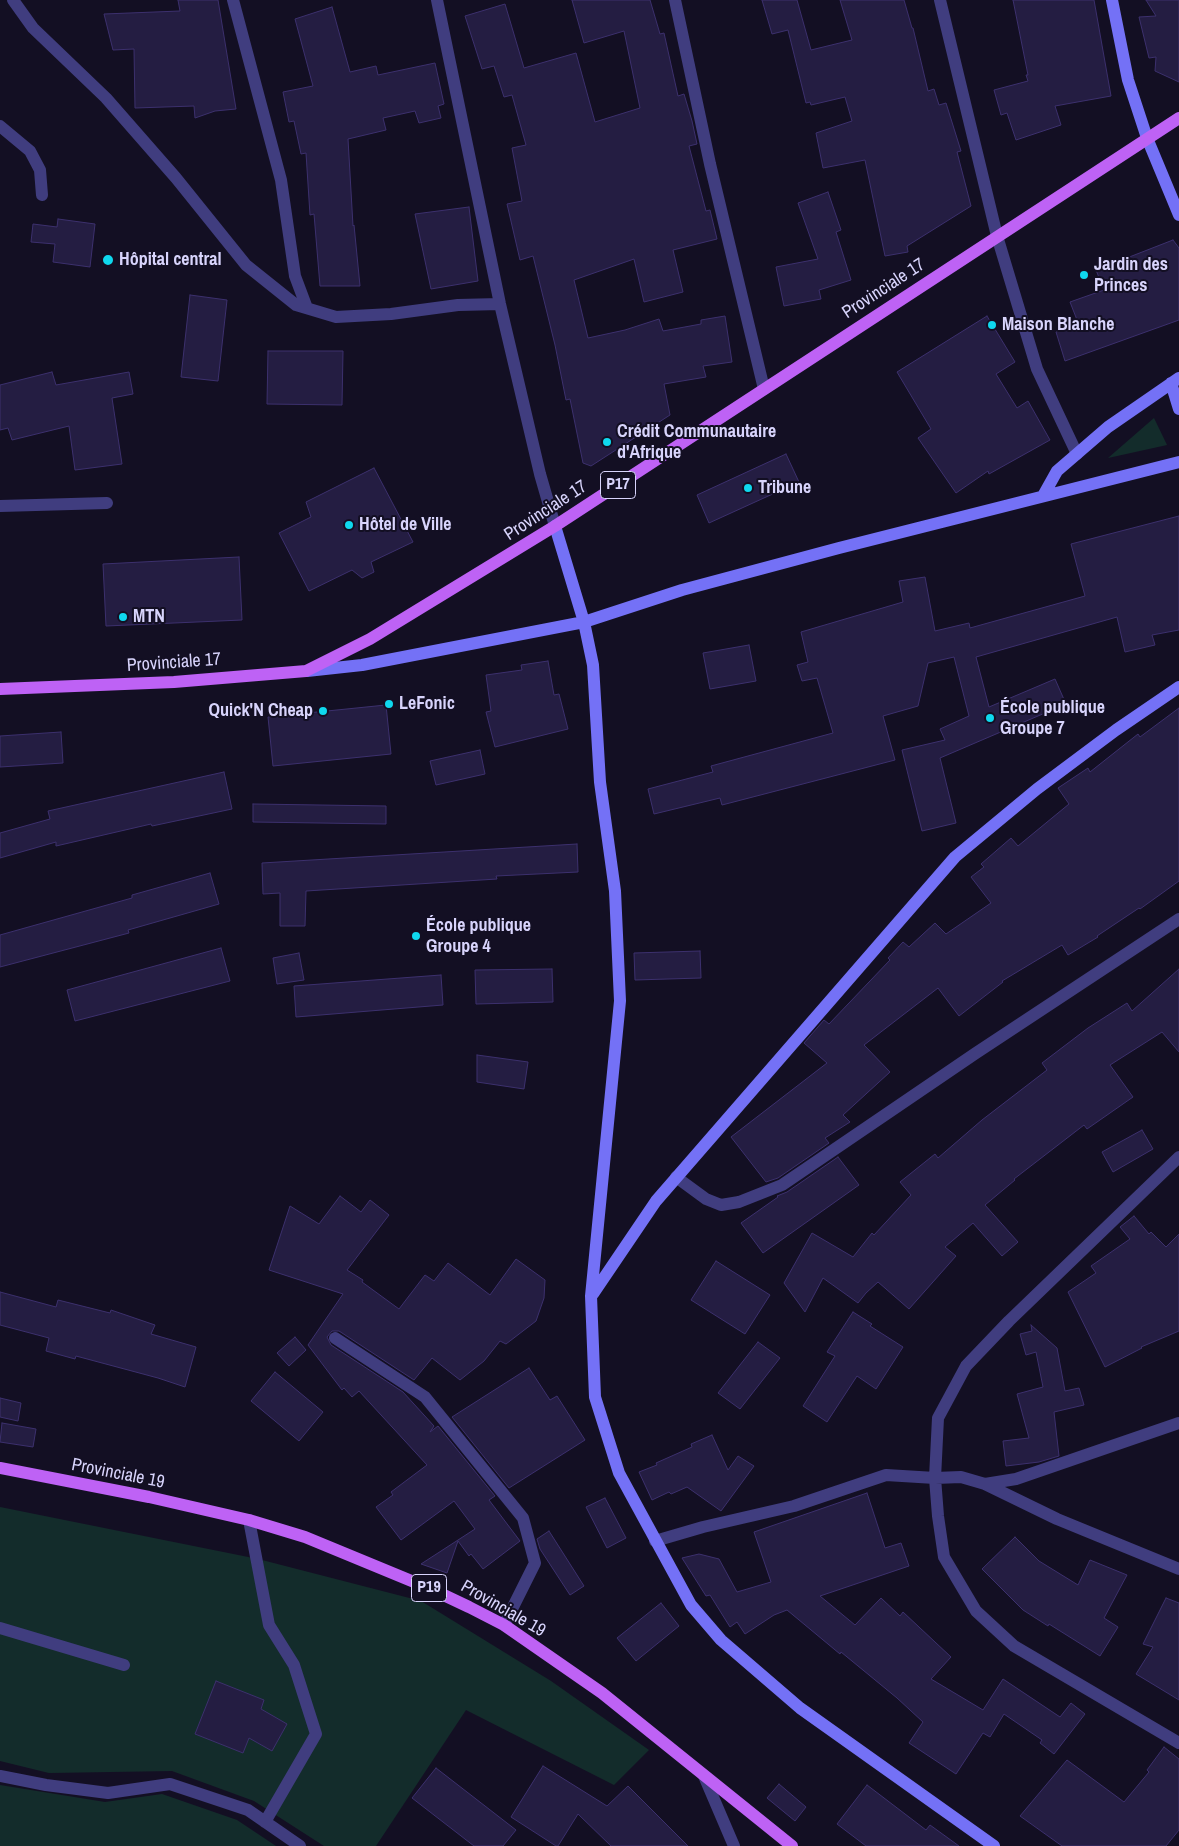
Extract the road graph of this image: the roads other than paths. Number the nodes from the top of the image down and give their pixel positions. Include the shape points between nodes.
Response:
1 (13, 0) edge
2 (233, 0) edge
3 (437, 0) edge
4 (675, 0) edge
5 (940, 0) edge
6 (1112, 0) edge
7 (1179, 118) edge
8 (0, 126) edge
9 (1147, 138) junction
10 (42, 195) dead end
11 (1179, 215) edge
12 (997, 236) junction
13 (500, 304) junction
14 (306, 308) junction
15 (1175, 380) edge
16 (764, 389) junction
17 (1179, 409) edge
18 (1077, 454) junction
19 (1179, 462) edge
20 (1043, 496) junction
21 (107, 503) dead end
22 (0, 506) edge
23 (555, 526) junction
24 (584, 622) junction
25 (306, 671) junction
26 (1179, 687) edge
27 (0, 689) edge
28 (1179, 919) edge
29 (1179, 1157) edge
30 (676, 1177) junction
31 (591, 1296) junction
32 (336, 1338) dead end
33 (1179, 1423) edge
34 (0, 1468) edge
35 (935, 1478) junction
36 (985, 1484) junction
37 (249, 1520) junction
38 (655, 1541) junction
39 (1179, 1569) edge
40 (504, 1625) junction
41 (0, 1628) edge
42 (124, 1665) dead end
43 (1179, 1743) edge
44 (0, 1776) edge
45 (704, 1776) junction
46 (265, 1822) junction
47 (300, 1846) edge
48 (734, 1846) edge
49 (792, 1846) edge
50 (994, 1846) edge

1 - 14 street via 33,28 106,98 246,265 296,304
2 - 14 street via 281,180 295,276
3 - 13 street
4 - 16 street via 712,173
5 - 12 street
6 - 9 street via 1128,80
7 - 9 main road, Provinciale 17 / P17
8 - 10 street via 30,151 40,170
9 - 11 street
9 - 12 main road, Provinciale 17 / P17
12 - 16 main road, Provinciale 17 / P17
12 - 18 street via 1037,369
13 - 14 street via 336,317
13 - 23 street
15 - 17 street
15 - 18 street via 1108,427
16 - 23 main road, Provinciale 17 / P17
18 - 20 street via 1057,472
19 - 20 street
20 - 24 street via 682,590
21 - 22 street
23 - 24 street
23 - 25 main road, Provinciale 17 / P17 via 370,639
24 - 25 street via 362,665
24 - 31 street via 593,665 600,782 615,891 620,1000
25 - 27 main road, Provinciale 17 / P17 via 174,682
26 - 30 street via 1044,783 955,857
28 - 30 street via 782,1185 739,1202 721,1205 706,1199
29 - 35 street via 966,1366 938,1418
30 - 31 street
31 - 38 street via 595,1397 620,1473
32 - 40 street via 425,1397 523,1518 535,1564
33 - 36 street via 1016,1478
34 - 37 main road, Provinciale 19 / P19
35 - 36 street via 961,1477
35 - 38 street via 886,1475 794,1506
35 - 43 street via 944,1557 976,1611 1014,1646
36 - 39 street via 1057,1519
37 - 40 main road, Provinciale 19 / P19 via 363,1560
37 - 46 street via 269,1625 294,1665 316,1734
38 - 50 street via 691,1605 721,1640 800,1708
40 - 45 main road, Provinciale 19 / P19 via 602,1693
41 - 42 street
44 - 46 street via 108,1793 170,1784 248,1810
45 - 48 street
45 - 49 main road, Provinciale 19 / P19
46 - 47 street

